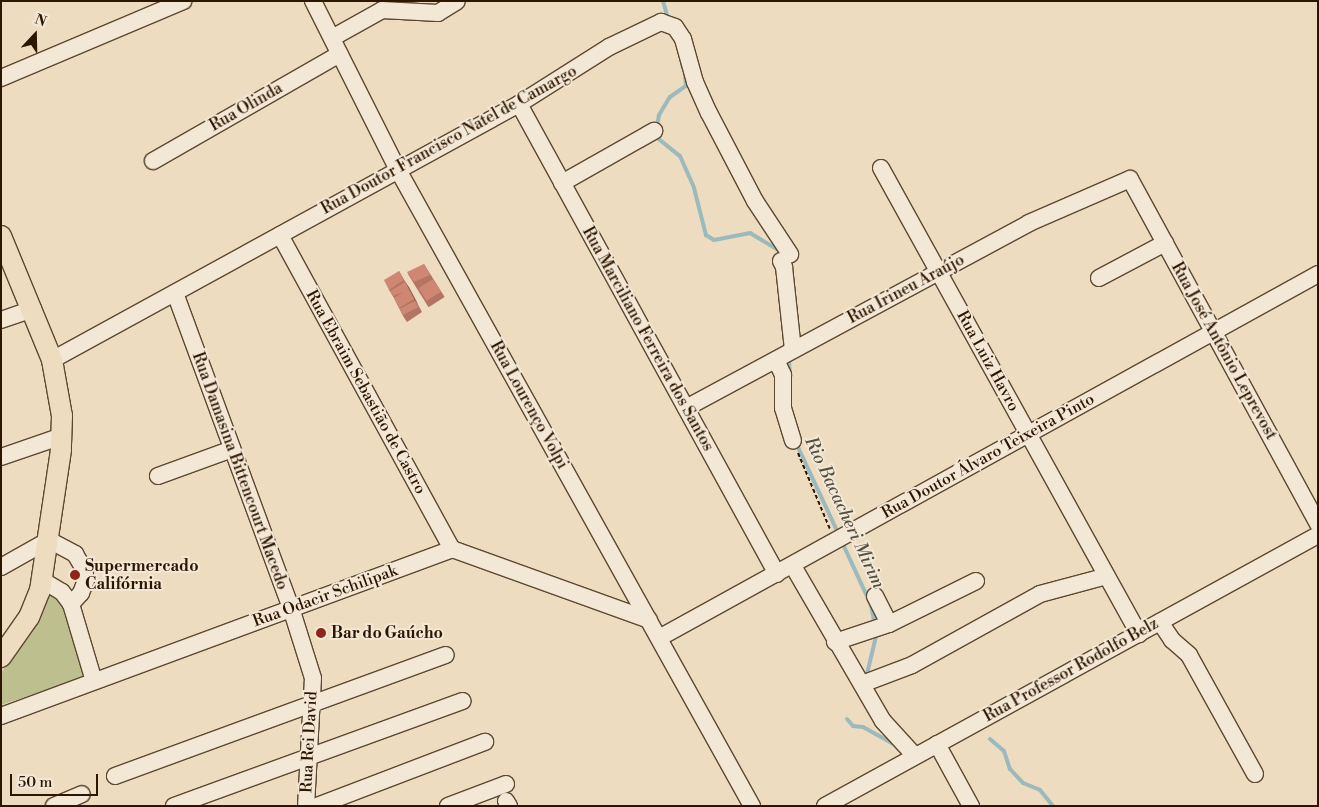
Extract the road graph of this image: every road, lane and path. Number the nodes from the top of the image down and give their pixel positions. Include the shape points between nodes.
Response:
1 (183, 1) edge
2 (313, 1) edge
3 (458, 1) edge
4 (332, 38) junction
5 (340, 54) junction
6 (1, 78) edge
7 (519, 104) junction
8 (654, 131) dead end
9 (152, 161) dead end
10 (881, 168) dead end
11 (398, 170) junction
12 (1130, 179) joint
13 (562, 182) junction
14 (280, 235) junction
15 (1, 236) edge
16 (1165, 244) junction
17 (938, 272) junction
18 (1318, 274) edge
19 (1099, 278) dead end
20 (175, 293) junction
21 (33, 309) junction
22 (1, 320) edge
23 (1213, 332) junction
24 (793, 350) junction
25 (52, 360) junction
26 (776, 360) junction
27 (686, 408) junction
28 (1028, 434) junction
29 (62, 436) junction
30 (793, 441) joint
31 (232, 449) junction
32 (1, 457) edge
33 (158, 476) dead end
34 (1318, 524) edge
35 (1318, 535) edge
36 (49, 540) junction
37 (835, 541) junction
38 (452, 549) junction
39 (793, 566) junction
40 (1, 567) edge
41 (777, 574) junction
42 (1107, 576) junction
43 (42, 580) junction
44 (976, 581) dead end
45 (875, 596) dead end
46 (66, 598) junction
47 (291, 608) junction
48 (649, 620) junction
49 (1160, 622) junction
50 (889, 624) junction
51 (1139, 634) junction
52 (659, 638) junction
53 (835, 642) junction
54 (446, 655) dead end
55 (1, 657) edge
56 (313, 678) joint
57 (94, 681) junction
58 (862, 684) junction
59 (463, 701) dead end
60 (311, 704) junction
61 (1, 716) edge
62 (485, 742) dead end
63 (937, 744) junction
64 (308, 756) junction
65 (915, 756) junction
66 (1255, 774) dead end
67 (115, 776) dead end
68 (506, 784) dead end
69 (82, 794) dead end
70 (54, 806) edge
71 (174, 806) edge
72 (306, 806) edge
73 (317, 806) edge
74 (448, 806) edge
75 (752, 806) edge
76 (825, 806) edge
77 (971, 806) edge

1 - 6 street
2 - 4 street, Rua Lourenço Volpi
3 - 4 street via 438,13 382,10
4 - 5 street, Rua Lourenço Volpi
5 - 9 street, Rua Olinda
5 - 11 street, Rua Lourenço Volpi
7 - 11 street, Rua Doutor Francisco Natel de Camargo
7 - 13 street, Rua Marciliano Ferreira dos Santos
7 - 24 street, Rua Doutor Francisco Natel de Camargo via 653,24 669,23 683,39 700,93 785,258
8 - 13 street
10 - 17 street, Rua Luiz Havro
11 - 14 street, Rua Doutor Francisco Natel de Camargo
11 - 48 street, Rua Lourenço Volpi
12 - 16 street, Rua José Antônio Leprevost
12 - 17 street, Rua Irineu Araújo via 1028,223
13 - 27 street, Rua Marciliano Ferreira dos Santos
14 - 20 street, Rua Doutor Francisco Natel de Camargo
14 - 38 street, Rua Ebraim Sebastião de Castro
15 - 21 main road
16 - 19 street
16 - 23 street, Rua José Antônio Leprevost
17 - 24 street, Rua Irineu Araújo
17 - 28 street, Rua Luiz Havro
18 - 23 street, Rua Doutor Álvaro Teixeira Pinto
20 - 25 street, Rua Doutor Francisco Natel de Camargo
20 - 31 street, Rua Damasina Bittencourt Macedo
21 - 22 street
21 - 25 main road
23 - 28 street, Rua Doutor Álvaro Teixeira Pinto
23 - 34 street, Rua José Antônio Leprevost
24 - 26 street, Rua Irineu Araújo
25 - 29 main road via 61,400
26 - 27 street, Rua Irineu Araújo
26 - 30 street via 783,375 783,408
27 - 41 street, Rua Marciliano Ferreira dos Santos
28 - 37 street, Rua Doutor Álvaro Teixeira Pinto
28 - 42 street, Rua Luiz Havro
29 - 32 street
29 - 36 main road
30 - 37 path
31 - 33 street
31 - 47 street, Rua Damasina Bittencourt Macedo
35 - 49 street, Rua Professor Rodolfo Belz
36 - 40 street
36 - 43 main road
36 - 46 street via 75,554 84,569 86,580 81,593
37 - 39 street, Rua Doutor Álvaro Teixeira Pinto
38 - 47 street, Rua Odacir Schilipak
38 - 48 street
39 - 41 street, Rua Doutor Álvaro Teixeira Pinto
39 - 53 street
41 - 52 street, Rua Doutor Álvaro Teixeira Pinto
42 - 51 street, Rua Luiz Havro
42 - 58 street via 1040,594 912,665
43 - 46 street
43 - 55 main road via 29,617
44 - 50 street
45 - 50 street
46 - 57 street
47 - 56 street, Rua Damasina Bittencourt Macedo
47 - 57 street, Rua Odacir Schilipak
48 - 52 street, Rua Lourenço Volpi
49 - 51 street, Rua Professor Rodolfo Belz
49 - 66 street via 1172,640 1189,655
50 - 53 street
51 - 63 street, Rua Professor Rodolfo Belz
52 - 75 street, Rua Lourenço Volpi
53 - 58 street
54 - 60 street
56 - 60 street, Rua Rei David
57 - 61 street, Rua Odacir Schilipak
58 - 65 street via 883,720
59 - 64 street via 329,752
60 - 64 street, Rua Rei David
60 - 67 street
62 - 73 street
63 - 65 street, Rua Professor Rodolfo Belz
63 - 77 street
64 - 71 street
64 - 72 street, Rua Rei David
65 - 76 street, Rua Professor Rodolfo Belz
68 - 74 street
69 - 70 street

